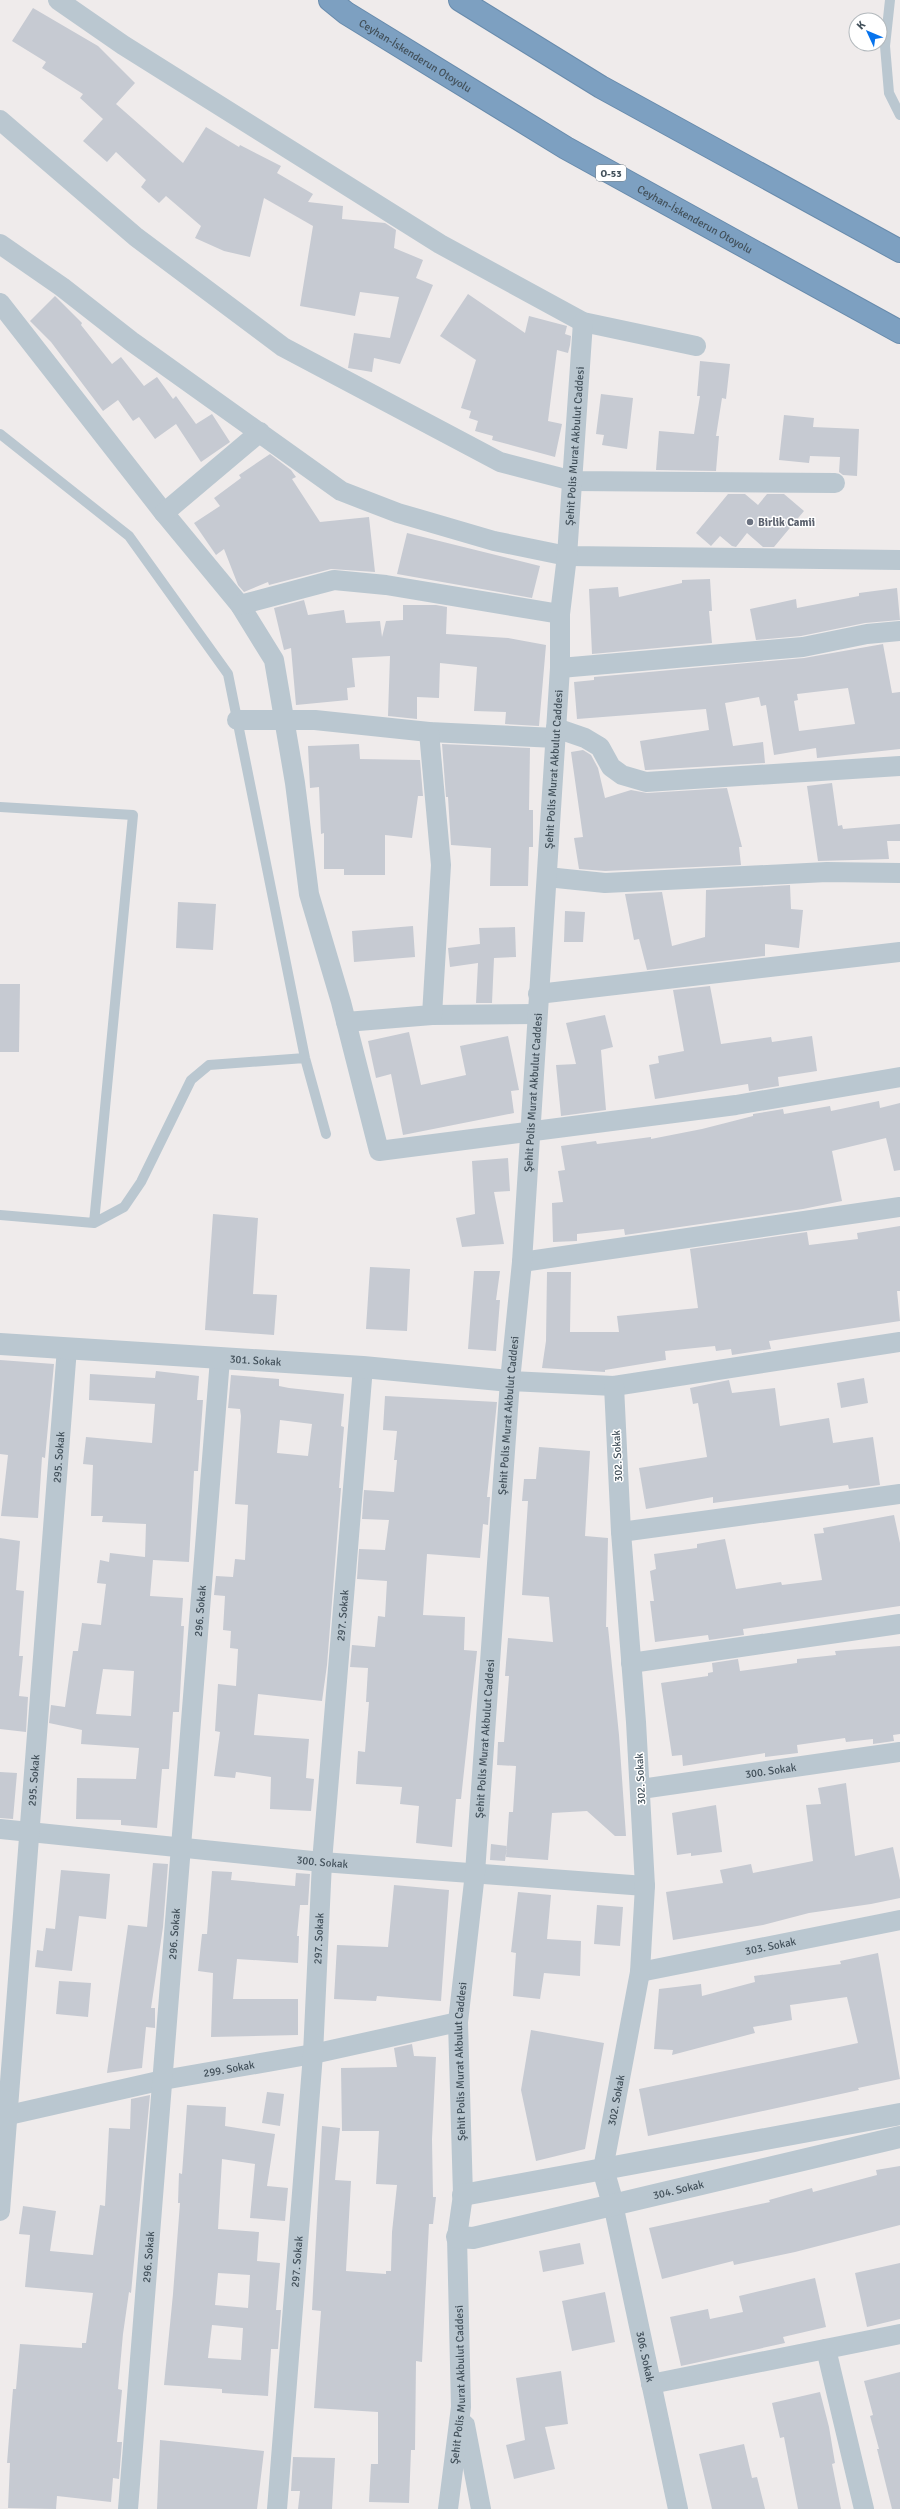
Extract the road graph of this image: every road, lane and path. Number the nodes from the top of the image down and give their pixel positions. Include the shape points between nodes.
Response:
1 (58, 0) edge
2 (330, 0) edge
3 (460, 0) edge
4 (890, 0) edge
5 (900, 115) edge
6 (0, 120) edge
7 (0, 244) edge
8 (900, 251) edge
9 (0, 303) edge
10 (583, 322) junction
11 (900, 332) edge
12 (696, 346) dead end
13 (260, 432) junction
14 (0, 434) edge
15 (572, 481) junction
16 (835, 483) dead end
17 (164, 513) junction
18 (567, 556) junction
19 (900, 560) edge
20 (240, 605) junction
21 (560, 614) junction
22 (900, 631) edge
23 (560, 668) junction
24 (284, 719) junction
25 (237, 720) junction
26 (429, 732) junction
27 (556, 733) junction
28 (900, 766) edge
29 (0, 807) edge
30 (900, 873) edge
31 (547, 877) junction
32 (900, 952) edge
33 (538, 994) junction
34 (537, 1014) junction
35 (432, 1015) junction
36 (346, 1022) junction
37 (305, 1058) junction
38 (900, 1077) edge
39 (530, 1130) junction
40 (326, 1134) dead end
41 (900, 1207) edge
42 (0, 1214) edge
43 (94, 1223) junction
44 (522, 1262) junction
45 (900, 1342) edge
46 (0, 1344) edge
47 (67, 1348) junction
48 (220, 1359) junction
49 (363, 1367) junction
50 (510, 1381) junction
51 (614, 1386) junction
52 (900, 1494) edge
53 (621, 1532) junction
54 (900, 1624) edge
55 (631, 1663) junction
56 (900, 1752) edge
57 (641, 1789) junction
58 (0, 1829) edge
59 (31, 1831) junction
60 (179, 1849) junction
61 (322, 1862) junction
62 (475, 1873) junction
63 (646, 1886) junction
64 (900, 1920) edge
65 (640, 1972) junction
66 (458, 2022) junction
67 (313, 2054) junction
68 (163, 2080) junction
69 (900, 2114) edge
70 (4, 2116) edge
71 (900, 2137) edge
72 (603, 2169) junction
73 (463, 2195) junction
74 (613, 2204) junction
75 (0, 2212) edge
76 (457, 2237) junction
77 (900, 2334) edge
78 (826, 2349) junction
79 (651, 2384) junction
80 (461, 2407) junction
81 (671, 2507) edge
82 (128, 2509) edge
83 (277, 2509) edge
84 (448, 2509) edge
85 (481, 2509) edge
86 (864, 2509) edge

1 - 10 street via 123,45 440,244
2 - 11 highway, Ceyhan-İskenderun Otoyolu / O-53 via 566,148
3 - 8 highway via 601,87
4 - 5 lane via 886,46 889,93
6 - 15 street via 136,237 284,347 500,462
7 - 13 street
9 - 17 street
10 - 12 street
10 - 15 street, Şehit Polis Murat Akbulut Caddesi
13 - 17 street
13 - 18 street via 341,491 398,513 494,541
14 - 25 lane via 129,536 228,674
15 - 16 street
15 - 18 street, Şehit Polis Murat Akbulut Caddesi
17 - 20 street
18 - 19 street
18 - 21 street, Şehit Polis Murat Akbulut Caddesi
20 - 21 street via 334,580 386,585
20 - 24 street via 274,660
21 - 23 street, Şehit Polis Murat Akbulut Caddesi
22 - 23 street via 867,634 802,647
23 - 27 street, Şehit Polis Murat Akbulut Caddesi
24 - 25 street
24 - 26 street
24 - 36 street via 309,894
25 - 37 lane
26 - 27 street
26 - 35 street via 441,865
27 - 28 street via 585,738 600,747 611,767 622,775 646,782
27 - 31 street, Şehit Polis Murat Akbulut Caddesi
29 - 43 lane via 133,815
30 - 31 street via 827,872 604,883
31 - 33 street, Şehit Polis Murat Akbulut Caddesi
32 - 33 street
33 - 34 street, Şehit Polis Murat Akbulut Caddesi
34 - 35 street
34 - 39 street, Şehit Polis Murat Akbulut Caddesi
35 - 36 street
36 - 39 street via 379,1151
37 - 40 lane
37 - 43 lane via 209,1065 191,1080 141,1182 124,1207
38 - 39 street via 736,1105
39 - 44 street, Şehit Polis Murat Akbulut Caddesi
41 - 44 street
42 - 43 lane
44 - 50 street, Şehit Polis Murat Akbulut Caddesi
45 - 51 street
46 - 47 street, 301. Sokak
47 - 48 street, 301. Sokak
47 - 59 street, 295. Sokak
48 - 49 street, 301. Sokak
48 - 60 street, 296. Sokak
49 - 50 street, 301. Sokak
49 - 61 street, 297. Sokak
50 - 51 street
50 - 62 street, Şehit Polis Murat Akbulut Caddesi
51 - 53 street, 302. Sokak
52 - 53 street
53 - 55 street, 302. Sokak
54 - 55 street
55 - 57 street, 302. Sokak
56 - 57 street, 300. Sokak
57 - 63 street, 302. Sokak
58 - 59 street, 300. Sokak
59 - 60 street, 300. Sokak
59 - 70 street, 295. Sokak
60 - 61 street, 300. Sokak
60 - 68 street, 296. Sokak
61 - 62 street, 300. Sokak
61 - 67 street, 297. Sokak
62 - 63 street, 300. Sokak
62 - 66 street, Şehit Polis Murat Akbulut Caddesi
63 - 65 street, 302. Sokak
64 - 65 street, 303. Sokak
65 - 72 street, 302. Sokak
66 - 67 street, 299. Sokak
66 - 73 street, Şehit Polis Murat Akbulut Caddesi
67 - 68 street, 299. Sokak
67 - 83 street, 297. Sokak
68 - 70 street, 299. Sokak
68 - 82 street, 296. Sokak
69 - 72 street
70 - 75 street, 295. Sokak
71 - 74 street, 304. Sokak
72 - 73 street
72 - 74 street
73 - 76 street, Şehit Polis Murat Akbulut Caddesi
74 - 76 street, 304. Sokak via 473,2238
74 - 79 street, 306. Sokak
76 - 80 street, Şehit Polis Murat Akbulut Caddesi
77 - 78 street
78 - 79 street
78 - 86 street
79 - 81 street, 306. Sokak
80 - 84 street, Şehit Polis Murat Akbulut Caddesi
80 - 85 street

